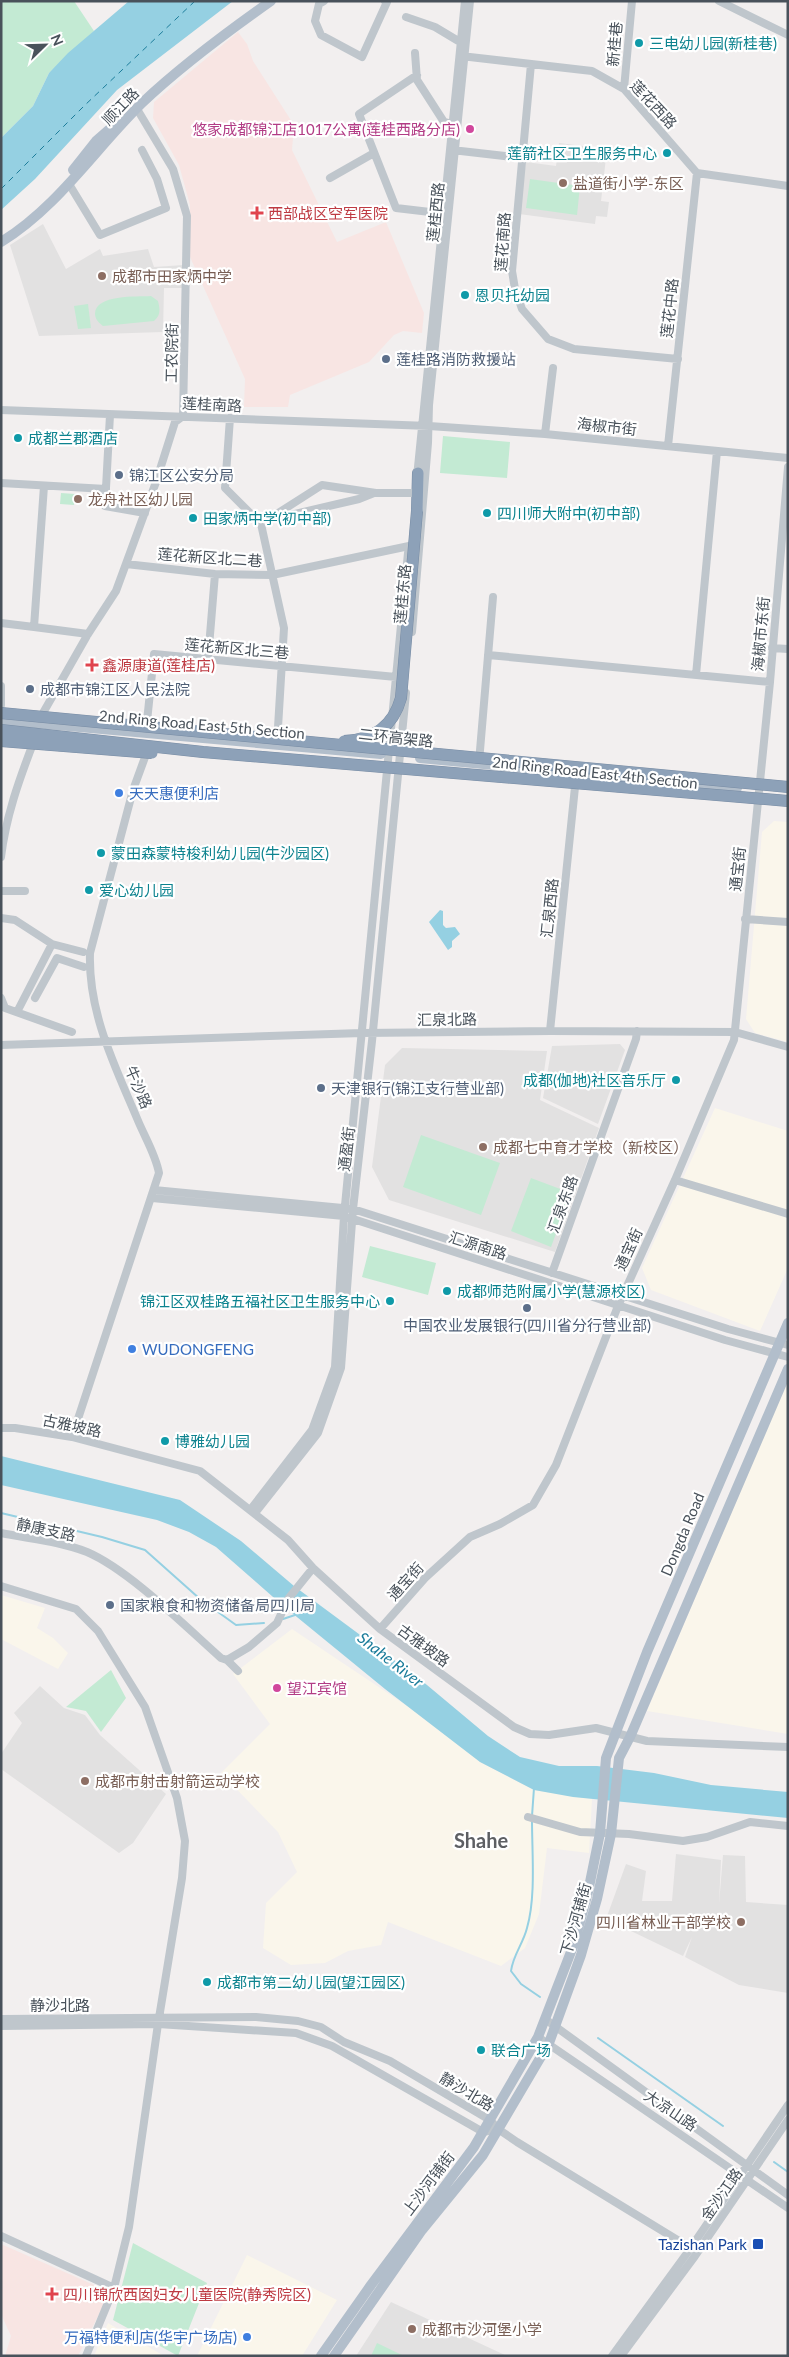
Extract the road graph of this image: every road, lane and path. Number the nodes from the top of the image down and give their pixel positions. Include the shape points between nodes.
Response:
1 (262, 1) edge
2 (271, 1) edge
3 (324, 1) edge
4 (385, 1) edge
5 (464, 1) edge
6 (470, 1) edge
7 (632, 1) edge
8 (719, 1) edge
9 (406, 16) dead end
10 (788, 35) edge
11 (460, 42) junction
12 (415, 53) dead end
13 (462, 57) junction
14 (530, 64) junction
15 (417, 76) junction
16 (624, 89) junction
17 (137, 109) junction
18 (452, 124) junction
19 (142, 150) dead end
20 (452, 150) junction
21 (374, 153) junction
22 (522, 158) junction
23 (697, 173) junction
24 (330, 178) dead end
25 (69, 184) junction
26 (788, 186) edge
27 (446, 214) junction
28 (1, 235) edge
29 (1, 242) edge
30 (678, 359) junction
31 (553, 368) dead end
32 (1, 410) edge
33 (110, 415) junction
34 (183, 416) junction
35 (230, 418) junction
36 (426, 426) junction
37 (545, 434) junction
38 (668, 446) junction
39 (717, 451) junction
40 (788, 458) edge
41 (788, 467) edge
42 (418, 473) junction
43 (1, 483) edge
44 (44, 486) junction
45 (106, 489) junction
46 (376, 493) junction
47 (415, 493) junction
48 (145, 513) junction
49 (264, 522) junction
50 (408, 546) junction
51 (126, 564) junction
52 (215, 574) junction
53 (272, 575) junction
54 (493, 597) dead end
55 (1, 623) edge
56 (34, 627) junction
57 (88, 634) junction
58 (772, 648) junction
59 (788, 649) edge
60 (488, 655) junction
61 (208, 659) junction
62 (283, 666) junction
63 (696, 675) junction
64 (396, 677) junction
65 (770, 682) junction
66 (1, 686) edge
67 (1, 705) edge
68 (1, 713) edge
69 (1, 720) edge
70 (37, 724) junction
71 (1, 730) edge
72 (1, 734) edge
73 (36, 736) junction
74 (148, 738) junction
75 (1, 741) edge
76 (297, 742) junction
77 (276, 746) junction
78 (203, 752) junction
79 (389, 759) junction
80 (400, 760) junction
81 (479, 764) junction
82 (576, 781) junction
83 (788, 782) edge
84 (788, 787) edge
85 (759, 789) junction
86 (788, 792) edge
87 (788, 801) edge
88 (758, 803) junction
89 (788, 807) edge
90 (1, 857) edge
91 (1, 890) edge
92 (25, 891) dead end
93 (1, 918) edge
94 (745, 919) junction
95 (788, 922) edge
96 (52, 944) junction
97 (83, 952) dead end
98 (84, 967) dead end
99 (1, 998) edge
100 (35, 998) dead end
101 (17, 1012) junction
102 (550, 1031) junction
103 (637, 1031) junction
104 (72, 1032) dead end
105 (735, 1032) junction
106 (362, 1033) junction
107 (373, 1033) junction
108 (105, 1041) junction
109 (1, 1044) edge
110 (788, 1047) edge
111 (675, 1180) junction
112 (154, 1190) junction
113 (152, 1198) junction
114 (347, 1211) junction
115 (788, 1214) edge
116 (352, 1218) junction
117 (552, 1273) junction
118 (622, 1294) junction
119 (618, 1304) junction
120 (788, 1323) edge
121 (784, 1344) edge
122 (775, 1353) junction
123 (788, 1357) edge
124 (788, 1369) edge
125 (1, 1428) edge
126 (72, 1437) junction
127 (253, 1511) junction
128 (1, 1533) edge
129 (313, 1568) junction
130 (1, 1586) edge
131 (380, 1630) junction
132 (227, 1660) junction
133 (238, 1671) dead end
134 (617, 1732) junction
135 (630, 1737) junction
136 (788, 1748) edge
137 (528, 1817) dead end
138 (602, 1817) joint
139 (788, 1826) edge
140 (606, 1833) junction
141 (1, 2019) edge
142 (545, 2019) junction
143 (159, 2021) junction
144 (1, 2026) edge
145 (555, 2026) junction
146 (538, 2037) junction
147 (549, 2043) junction
148 (788, 2105) edge
149 (490, 2120) junction
150 (788, 2120) edge
151 (498, 2129) junction
152 (483, 2132) junction
153 (747, 2166) junction
154 (754, 2171) junction
155 (744, 2177) junction
156 (788, 2194) edge
157 (788, 2208) edge
158 (1, 2236) edge
159 (694, 2251) junction
160 (114, 2288) junction
161 (86, 2356) edge
162 (321, 2356) edge
163 (334, 2356) edge
164 (612, 2356) edge
165 (621, 2356) edge

1 - 28 main road, 顺江路 via 138,100 96,141 62,184 27,217
2 - 17 main road, 顺江路
3 - 4 street via 315,21 321,35 362,57
5 - 11 street, 莲桂西路
6 - 13 street, 莲桂西路
7 - 16 street, 新桂巷
8 - 10 street
9 - 11 street via 435,27
11 - 13 street, 莲桂西路
12 - 15 street
13 - 14 street, 莲花西路
13 - 18 street, 莲桂西路
13 - 20 street, 莲桂西路
14 - 16 street, 莲花西路 via 592,70
14 - 22 street, 莲花南路
15 - 18 street via 444,122
15 - 21 street via 359,114
16 - 23 street, 莲花西路
17 - 25 main road, 顺江路
17 - 34 street, 工农院街 via 173,169 187,216
18 - 20 street, 莲桂西路
19 - 25 street via 157,179 166,208 100,235
20 - 22 street
20 - 27 street, 莲桂西路
21 - 24 street
21 - 27 street via 396,208
22 - 30 street, 莲花南路 via 512,271 514,289 522,309 548,339 574,349
23 - 26 street
23 - 30 street, 莲花中路
25 - 29 main road, 顺江路 via 30,222
27 - 36 street, 莲桂西路
30 - 38 street, 莲花中路
31 - 37 street
32 - 33 street, 莲桂南路
33 - 34 street, 莲桂南路
33 - 45 street
34 - 35 street, 莲桂南路
34 - 48 street via 175,422
35 - 36 street, 莲桂南路
35 - 49 street via 225,488
36 - 37 street, 海椒市街
36 - 42 street, 莲桂东路
36 - 80 street, 莲桂东路 via 423,513
37 - 38 street, 海椒市街
38 - 39 street, 海椒市街
39 - 40 street, 海椒市街
39 - 63 street
41 - 58 street, 海椒市东街
42 - 47 street, 莲桂东路
42 - 76 highway, bridge via 402,698 398,711 387,726 358,741
43 - 44 street
44 - 45 street
44 - 56 street
45 - 48 street via 105,506
46 - 47 street
46 - 49 street
46 - 49 street via 322,484
47 - 50 street, 莲桂东路
48 - 51 street
49 - 53 street
50 - 53 street, 莲花新区北二巷
50 - 64 street, 莲桂东路
51 - 52 street, 莲花新区北二巷
51 - 57 street via 116,591
52 - 53 street, 莲花新区北二巷
52 - 61 street
53 - 62 street via 284,628
54 - 60 street
55 - 56 street
56 - 57 street
57 - 70 street
58 - 59 street
58 - 65 street, 海椒市东街
60 - 63 street
60 - 81 street
61 - 62 street, 莲花新区北三巷
61 - 74 street, 莲花新区北三巷 via 154,654
62 - 64 street, 莲花新区北三巷
62 - 77 street
63 - 65 street
64 - 79 street, 莲桂东路
65 - 85 street, 海椒市东街
66 - 67 street
68 - 76 highway, 二环高架路, bridge
69 - 70 main road, 2nd Ring Road East 5th Section
70 - 74 main road, 2nd Ring Road East 5th Section
71 - 78 highway, 二环高架路, bridge
72 - 73 main road, 2nd Ring Road East 5th Section
73 - 74 main road, 2nd Ring Road East 5th Section
73 - 90 street via 14,793
74 - 77 main road, 2nd Ring Road East 5th Section
74 - 79 main road, 2nd Ring Road East 5th Section
74 - 108 street, 牛沙路 via 90,953 96,1013
75 - 78 highway, bridge via 193,756
76 - 84 highway, 二环高架路, bridge
77 - 79 main road, 2nd Ring Road East 5th Section
78 - 82 highway, 二环高架路, bridge
79 - 80 main road, 2nd Ring Road East 5th Section
79 - 106 street, 通盈街
80 - 81 main road, 2nd Ring Road East 4th Section
80 - 82 main road, 2nd Ring Road East 4th Section
80 - 107 street, 通盈街
81 - 82 main road, 2nd Ring Road East 4th Section
82 - 83 highway, bridge via 612,768
82 - 85 main road, 2nd Ring Road East 4th Section
82 - 87 highway, 二环高架路, bridge
82 - 88 main road, 2nd Ring Road East 4th Section
82 - 89 highway, bridge via 659,798
82 - 102 street, 汇泉西路
85 - 86 main road, 2nd Ring Road East 4th Section
85 - 88 street, 海椒市东街
88 - 89 main road, 2nd Ring Road East 4th Section
88 - 94 street, 通宝街
91 - 92 street
93 - 96 street via 15,920
94 - 95 street
94 - 105 street, 通宝街
96 - 97 street
96 - 101 street
98 - 100 street via 57,958
99 - 101 street via 5,1008
101 - 104 street
102 - 103 street, 汇泉北路
102 - 107 street, 汇泉北路
103 - 105 street, 汇泉北路
103 - 117 street, 汇泉东路
105 - 110 street, 汇泉北路
105 - 111 street, 通宝街
106 - 107 street, 汇泉北路
106 - 108 street, 汇泉北路
106 - 114 street, 通盈街
107 - 114 street, 通盈街
108 - 109 street, 汇泉北路
108 - 112 street, 牛沙路 via 157,1165 159,1173
111 - 115 street
111 - 118 street, 通宝街
112 - 113 street, 牛沙路
112 - 114 street, 汇源南路
113 - 114 street, 汇源南路
113 - 126 street, 牛沙路
114 - 116 street, 通盈街
114 - 117 street, 汇源南路
114 - 127 street, 通盈街 via 335,1366 312,1430
116 - 119 street, 汇源南路
116 - 127 street, 通盈街 via 341,1368 318,1433
117 - 118 street, 汇源南路
118 - 119 street, 通宝街
118 - 121 street, 汇源南路 via 728,1330
119 - 122 street, 汇源南路
119 - 131 street, 通宝街 via 556,1465 533,1504 470,1537 426,1578
120 - 121 main road, Dongda Road
121 - 122 main road, Dongda Road
122 - 123 street, 汇源南路
122 - 134 main road, Dongda Road via 647,1652
124 - 135 main road
125 - 126 street, 古雅坡路
126 - 127 street, 古雅坡路 via 200,1471
127 - 129 street, 古雅坡路 via 288,1540
128 - 132 street, 静康支路 via 64,1544 110,1565
129 - 131 street, 古雅坡路
129 - 132 street via 290,1595 278,1620 249,1647
130 - 143 street via 76,1609 98,1631 145,1707 162,1751 177,1798 185,1841
131 - 134 street, 古雅坡路 via 514,1728 530,1734 549,1735 596,1728
132 - 133 street, 静康支路
134 - 135 street, 古雅坡路
134 - 138 main road, Dongda Road via 606,1758
135 - 136 street, 古雅坡路 via 647,1741
135 - 140 main road, 下沙河铺街 via 619,1758 613,1817
137 - 140 street via 580,1832
138 - 140 main road, 下沙河铺街
139 - 140 street via 750,1822 683,1842
140 - 142 main road, 下沙河铺街 via 574,1944
140 - 145 main road, 下沙河铺街 via 597,1899
141 - 143 street, 静沙北路
142 - 145 street, 大凉山路
142 - 146 main road, 上沙河铺街
143 - 144 street, 静沙北路
143 - 149 street, 静沙北路 via 256,2017 321,2027 344,2042 390,2061
143 - 152 street, 静沙北路 via 296,2033 332,2046
143 - 160 street via 129,2227
145 - 147 main road, 上沙河铺街
145 - 153 street, 大凉山路
146 - 147 street, 大凉山路
146 - 149 main road, 上沙河铺街
147 - 151 main road, 上沙河铺街
147 - 155 street, 大凉山路
148 - 153 street
149 - 151 street, 静沙北路
149 - 152 main road, 上沙河铺街
150 - 154 street, 金沙江路
151 - 152 street, 静沙北路
151 - 159 street
151 - 163 main road, 上沙河铺街 via 483,2155 422,2230
152 - 162 main road, 上沙河铺街
153 - 154 street, 大凉山路
153 - 155 street
154 - 155 street, 金沙江路
154 - 156 street, 大凉山路
155 - 157 street, 大凉山路
155 - 159 street
158 - 160 street
159 - 164 street
159 - 165 street
160 - 161 street

